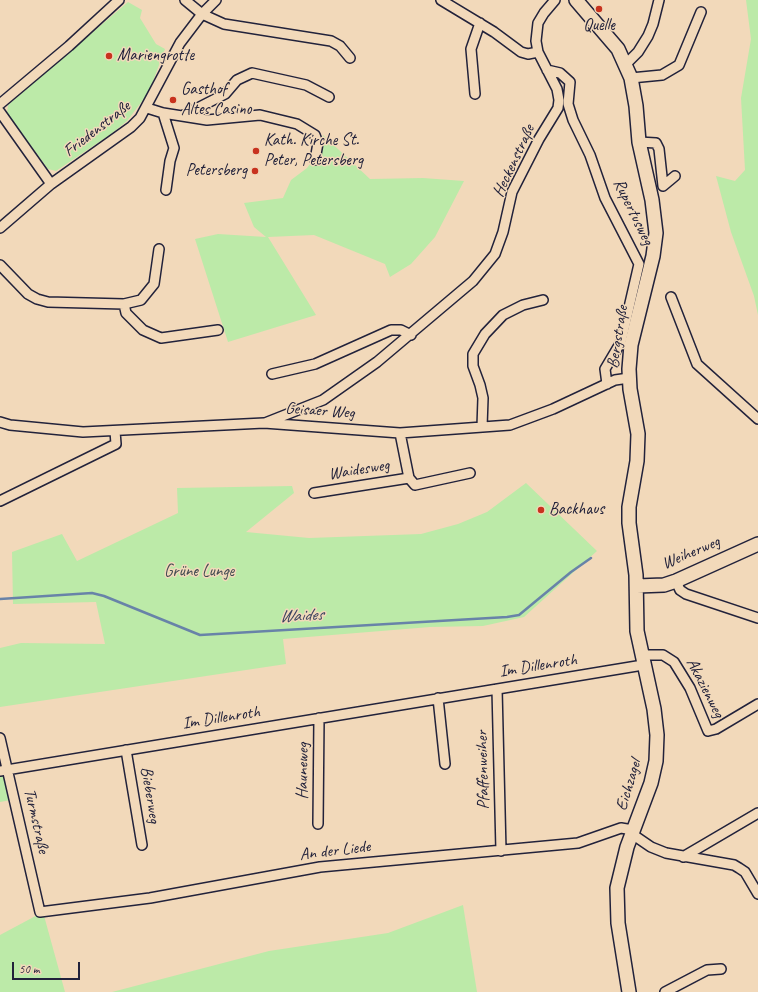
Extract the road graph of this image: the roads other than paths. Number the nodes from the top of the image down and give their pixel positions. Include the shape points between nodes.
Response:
1 (119, 0) edge
2 (185, 0) edge
3 (216, 0) edge
4 (441, 0) edge
5 (555, 0) edge
6 (576, 0) edge
7 (659, 0) edge
8 (701, 12) dead end
9 (202, 14) junction
10 (480, 23) junction
11 (538, 52) junction
12 (350, 58) dead end
13 (626, 64) junction
14 (547, 70) junction
15 (631, 78) junction
16 (475, 94) dead end
17 (329, 97) dead end
18 (0, 104) edge
19 (147, 108) junction
20 (0, 112) edge
21 (163, 113) junction
22 (184, 116) junction
23 (639, 142) junction
24 (314, 160) dead end
25 (675, 176) dead end
26 (51, 184) junction
27 (166, 190) dead end
28 (0, 228) edge
29 (159, 249) dead end
30 (0, 265) edge
31 (671, 297) dead end
32 (543, 300) dead end
33 (124, 304) junction
34 (218, 330) dead end
35 (411, 335) junction
36 (272, 374) dead end
37 (629, 378) junction
38 (607, 384) junction
39 (758, 420) edge
40 (0, 422) edge
41 (264, 423) junction
42 (482, 427) junction
43 (116, 431) junction
44 (400, 433) junction
45 (470, 473) dead end
46 (409, 478) junction
47 (314, 493) dead end
48 (0, 501) edge
49 (758, 544) edge
50 (676, 581) junction
51 (637, 586) junction
52 (758, 618) edge
53 (642, 660) junction
54 (497, 689) junction
55 (438, 698) junction
56 (758, 704) edge
57 (319, 718) junction
58 (0, 738) edge
59 (126, 750) junction
60 (446, 764) dead end
61 (4, 770) edge
62 (758, 813) edge
63 (318, 824) dead end
64 (633, 832) junction
65 (142, 845) dead end
66 (501, 851) junction
67 (683, 857) junction
68 (758, 894) edge
69 (40, 912) joint
70 (721, 969) dead end
71 (629, 992) edge
72 (665, 992) edge

1 - 18 street
2 - 9 street
3 - 9 street, Friedenstraße
4 - 10 street
5 - 11 street, Heckenstraße via 538,23
6 - 13 main road, Bergstraße via 618,49
7 - 13 street via 648,36 638,52
8 - 15 street via 679,65 662,75
9 - 12 street via 224,24 331,41 340,46
9 - 19 street, Friedenstraße via 180,43
10 - 11 street via 521,52
10 - 16 street via 471,49
11 - 14 street, Heckenstraße
13 - 15 main road, Bergstraße
14 - 35 street, Heckenstraße via 558,94 558,108 512,192 495,254 473,281
14 - 38 street, Rupertusweg via 560,73 570,82 568,104 573,120 590,155 605,198 639,264 621,342 605,369
15 - 23 main road, Bergstraße
17 - 22 street via 306,85 252,73 237,80 225,94
19 - 21 street
19 - 26 street, Friedenstraße via 131,127
20 - 26 street
21 - 22 street
21 - 27 street via 174,148
22 - 24 street via 207,120 260,116 296,124 315,136 318,143
23 - 25 street via 656,143 660,149 663,186
23 - 37 main road, Bergstraße via 652,200 656,233 653,256 631,346
26 - 28 street, Friedenstraße
29 - 33 street via 154,284 141,300
30 - 33 street via 28,294 48,302
31 - 39 street via 700,368
32 - 42 street via 523,304 503,315 485,334 473,354 473,366 483,398
33 - 34 street via 126,313 142,330 162,338
35 - 36 street via 401,330 391,330 315,364
35 - 41 street, Heckenstraße via 323,400
37 - 38 street, Geisaer Weg
37 - 51 main road, Bergstraße via 638,434 637,461 629,507
38 - 42 street, Geisaer Weg via 553,409 510,425
40 - 43 street, Geisaer Weg via 83,432
41 - 43 street, Geisaer Weg
41 - 44 street, Geisaer Weg
42 - 44 street, Geisaer Weg
43 - 48 street via 116,444
44 - 46 street, Waidesweg
45 - 46 street, Waidesweg via 415,485
46 - 47 street, Waidesweg
49 - 50 main road, Weiherweg
50 - 51 main road, Weiherweg via 664,585
50 - 52 street via 680,590 686,594
51 - 53 main road, Eichzagel via 637,630
53 - 54 street, Im Dillenroth
53 - 56 street, Akazienweg via 663,655 674,662 690,688 708,731 716,729
53 - 64 main road, Eichzagel via 654,709 657,744 651,783
54 - 55 street, Im Dillenroth
54 - 66 street, Pfaffenweiher
55 - 57 street, Im Dillenroth
55 - 60 street
57 - 59 street, Im Dillenroth
57 - 63 street, Hauneweg
58 - 61 street, Turmstraße
59 - 61 street, Im Dillenroth
59 - 65 street, Bieberweg
61 - 69 street, Turmstraße
62 - 67 street
64 - 66 street, An der Liede via 622,828 578,843
64 - 67 street via 658,850
64 - 71 main road, Eichzagel via 620,867 616,897
66 - 69 street, An der Liede via 320,867 150,898
67 - 68 street via 734,865 745,872
70 - 72 street via 707,970

